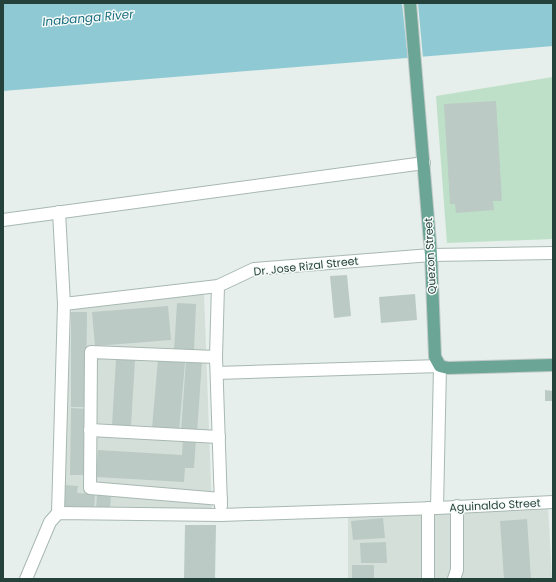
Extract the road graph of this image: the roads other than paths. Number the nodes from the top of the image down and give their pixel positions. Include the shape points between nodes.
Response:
1 (410, 3) edge
2 (424, 163) junction
3 (59, 212) junction
4 (3, 220) edge
5 (553, 253) edge
6 (431, 255) junction
7 (218, 286) junction
8 (64, 304) junction
9 (216, 357) junction
10 (553, 365) edge
11 (440, 366) junction
12 (217, 373) junction
13 (90, 430) junction
14 (219, 437) junction
15 (221, 499) junction
16 (553, 502) edge
17 (457, 506) junction
18 (433, 508) junction
19 (58, 513) junction
20 (221, 515) junction
21 (26, 579) edge
22 (428, 579) edge
23 (454, 579) edge

1 - 2 main road, Quezon Street
2 - 3 street
2 - 6 main road, Quezon Street
3 - 4 street
3 - 8 street
5 - 6 street, Dr. Jose Rizal Street
6 - 7 street, Dr. Jose Rizal Street via 254,269
6 - 11 main road, Quezon Street via 434,346 435,357
7 - 8 street, Dr. Jose Rizal Street
7 - 9 street
8 - 19 street
9 - 12 street
9 - 13 street via 91,352
10 - 11 main road via 448,368
11 - 12 street
11 - 18 street, Quezon Street
12 - 14 street
13 - 14 street
13 - 15 street via 90,488
14 - 15 street
15 - 20 street
16 - 17 street, Aguinaldo Street
17 - 18 street, Aguinaldo Street
17 - 23 street via 457,570
18 - 20 street, Aguinaldo Street
18 - 22 street, Quezon Street
19 - 20 street, Aguinaldo Street
19 - 21 street via 50,522

